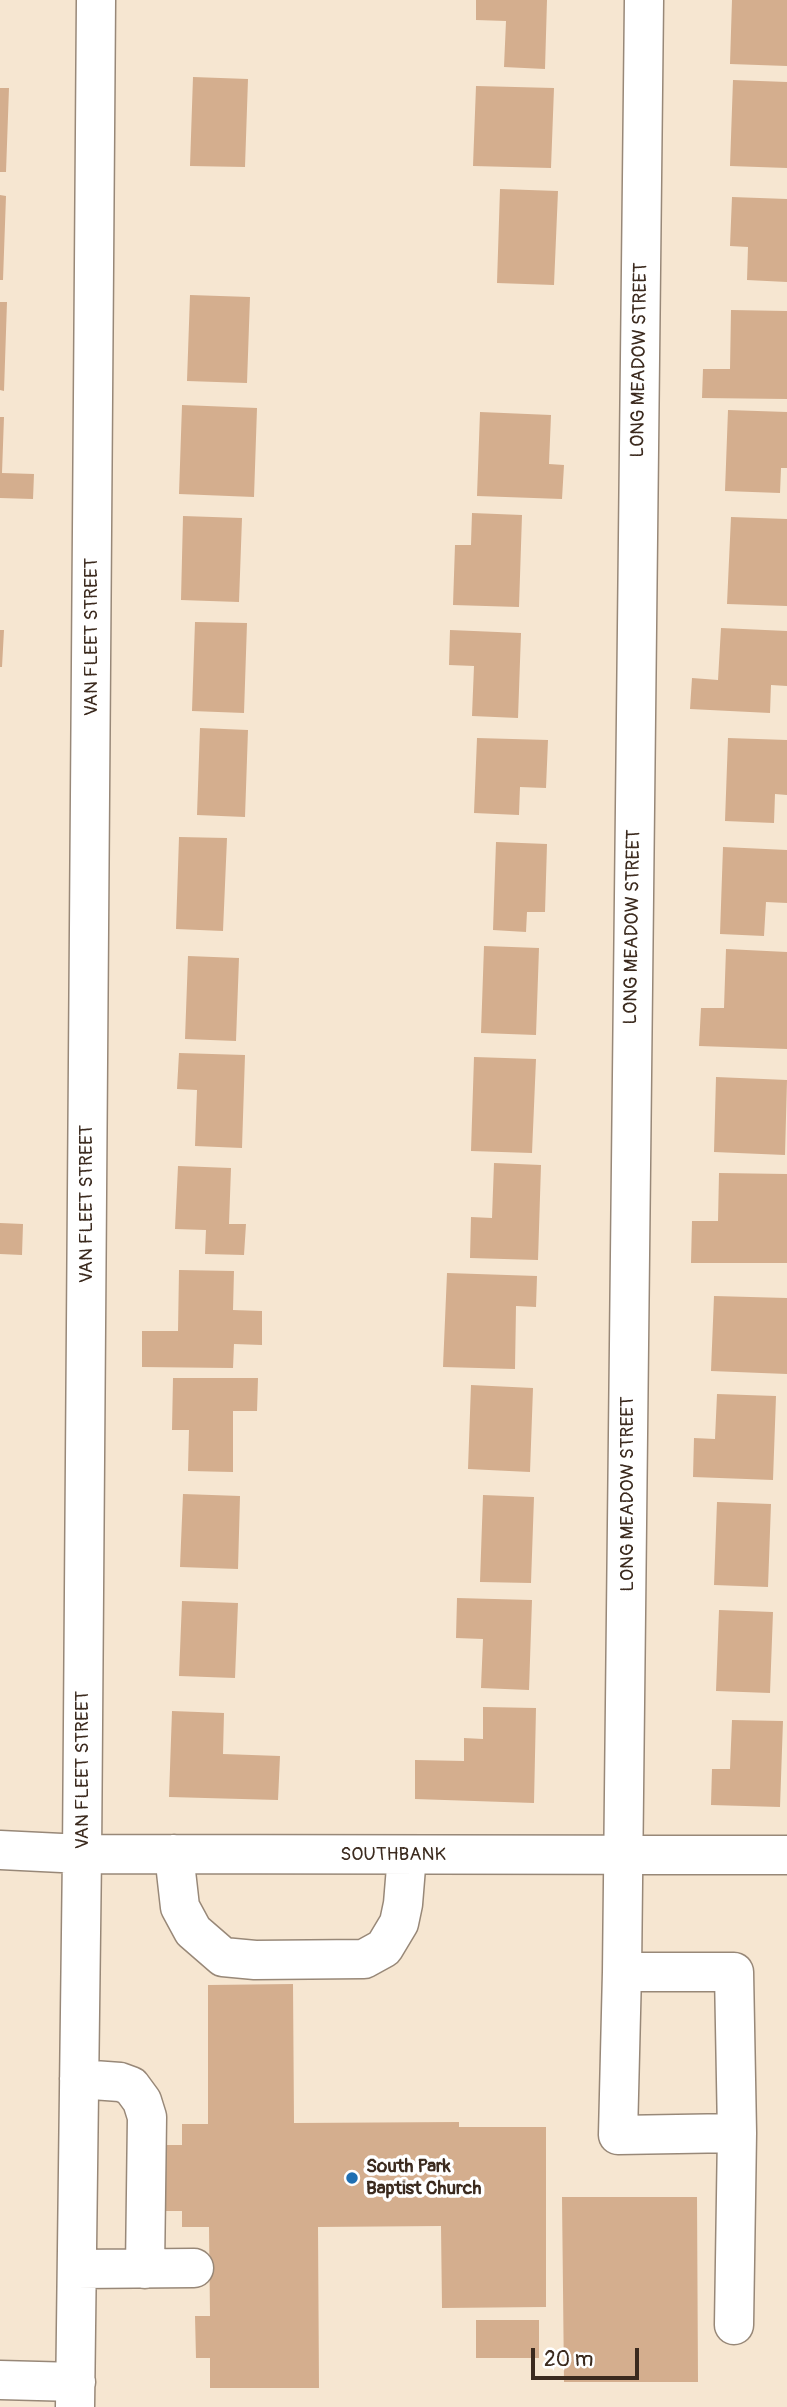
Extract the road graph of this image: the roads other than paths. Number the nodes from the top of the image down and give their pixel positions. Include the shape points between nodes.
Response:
1 (96, 0) edge
2 (644, 0) edge
3 (0, 1850) edge
4 (82, 1854) junction
5 (174, 1854) junction
6 (407, 1855) junction
7 (625, 1855) junction
8 (787, 1855) edge
9 (622, 1972) junction
10 (79, 2079) junction
11 (737, 2133) junction
12 (77, 2269) junction
13 (145, 2269) junction
14 (194, 2269) dead end
15 (734, 2325) dead end
16 (0, 2380) edge
17 (76, 2394) edge

1 - 4 street, VAN FLEET STREET
2 - 7 street, LONG MEADOW STREET
3 - 4 street, SOUTHBANK
4 - 5 street, SOUTHBANK
4 - 10 street, VAN FLEET STREET
5 - 6 street, SOUTHBANK
5 - 6 street via 180,1907 193,1931 223,1957 255,1960 364,1959 384,1948 399,1923
6 - 7 street, SOUTHBANK
7 - 8 street, SOUTHBANK
7 - 9 street, LONG MEADOW STREET
9 - 11 street via 734,1972
9 - 11 street, LONG MEADOW STREET via 618,2135
10 - 12 street, VAN FLEET STREET
10 - 13 street via 120,2082 131,2086 142,2101 147,2117
11 - 15 street
12 - 13 street
12 - 17 street, VAN FLEET STREET
13 - 14 street
16 - 17 street

